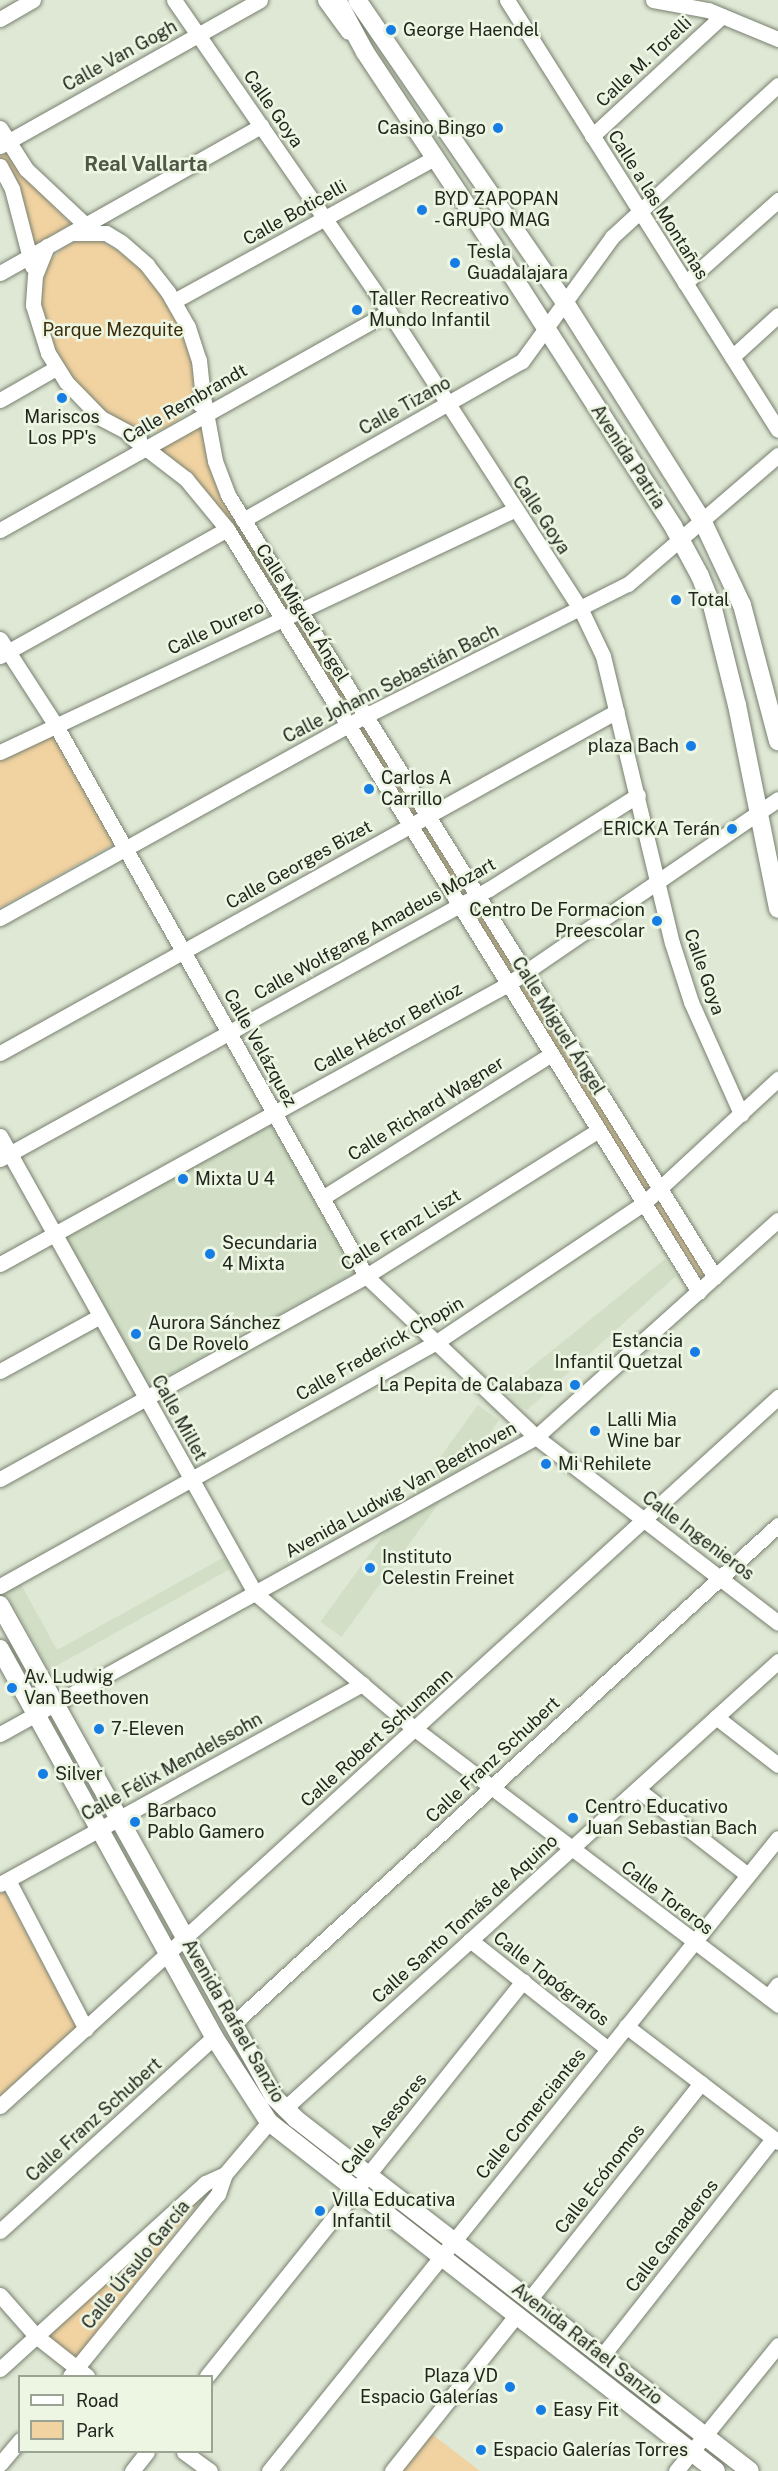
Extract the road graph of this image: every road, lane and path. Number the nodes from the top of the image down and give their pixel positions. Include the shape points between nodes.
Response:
1 (33, 0) edge
2 (174, 0) edge
3 (260, 0) edge
4 (326, 0) edge
5 (337, 0) edge
6 (357, 0) edge
7 (365, 0) edge
8 (507, 0) edge
9 (653, 0) edge
10 (722, 16) junction
11 (0, 19) edge
12 (379, 32) junction
13 (198, 35) junction
14 (778, 39) edge
15 (365, 52) junction
16 (778, 85) edge
17 (261, 126) junction
18 (592, 136) junction
19 (3, 138) edge
20 (434, 158) junction
21 (0, 166) edge
22 (778, 200) edge
23 (639, 210) junction
24 (326, 219) junction
25 (89, 227) junction
26 (47, 246) junction
27 (30, 256) junction
28 (0, 273) edge
29 (34, 275) junction
30 (685, 283) junction
31 (174, 301) junction
32 (564, 302) junction
33 (389, 312) junction
34 (778, 315) edge
35 (546, 328) junction
36 (732, 357) junction
37 (56, 368) junction
38 (203, 396) junction
39 (0, 400) edge
40 (447, 405) junction
41 (207, 413) junction
42 (187, 425) junction
43 (778, 430) edge
44 (154, 445) junction
45 (778, 455) edge
46 (514, 510) junction
47 (243, 520) junction
48 (702, 520) junction
49 (227, 529) junction
50 (0, 530) edge
51 (680, 539) junction
52 (581, 610) junction
53 (300, 611) junction
54 (283, 619) junction
55 (3, 649) edge
56 (617, 711) junction
57 (365, 716) junction
58 (55, 724) junction
59 (348, 725) junction
60 (778, 741) edge
61 (0, 752) edge
62 (638, 795) junction
63 (778, 799) edge
64 (759, 814) junction
65 (427, 816) junction
66 (410, 825) junction
67 (126, 848) junction
68 (657, 882) junction
69 (477, 896) junction
70 (460, 905) junction
71 (778, 909) edge
72 (0, 918) edge
73 (184, 951) junction
74 (524, 974) junction
75 (508, 984) junction
76 (229, 1033) junction
77 (0, 1053) edge
78 (552, 1054) junction
79 (778, 1079) edge
80 (274, 1114) junction
81 (741, 1114) junction
82 (600, 1130) junction
83 (0, 1136) edge
84 (5, 1157) edge
85 (660, 1189) junction
86 (322, 1198) junction
87 (644, 1203) junction
88 (778, 1220) edge
89 (55, 1233) junction
90 (0, 1264) edge
91 (366, 1276) junction
92 (715, 1277) junction
93 (699, 1292) junction
94 (100, 1316) junction
95 (435, 1343) junction
96 (0, 1371) edge
97 (778, 1397) edge
98 (146, 1398) junction
99 (536, 1437) junction
100 (0, 1479) edge
101 (191, 1479) junction
102 (644, 1520) junction
103 (778, 1525) edge
104 (722, 1576) junction
105 (0, 1586) edge
106 (255, 1593) junction
107 (0, 1605) edge
108 (778, 1623) edge
109 (0, 1649) edge
110 (778, 1661) edge
111 (362, 1684) junction
112 (55, 1704) junction
113 (36, 1714) junction
114 (716, 1717) junction
115 (415, 1729) junction
116 (0, 1734) edge
117 (778, 1765) edge
118 (491, 1788) junction
119 (637, 1789) junction
120 (118, 1818) junction
121 (100, 1829) junction
122 (778, 1838) edge
123 (571, 1849) junction
124 (748, 1875) junction
125 (4, 1882) edge
126 (185, 1939) junction
127 (470, 1940) junction
128 (693, 1942) junction
129 (169, 1954) junction
130 (523, 1981) junction
131 (778, 1984) edge
132 (773, 2001) edge
133 (233, 2024) junction
134 (626, 2026) junction
135 (86, 2029) junction
136 (214, 2037) junction
137 (608, 2049) junction
138 (701, 2083) junction
139 (0, 2106) edge
140 (284, 2109) junction
141 (269, 2122) junction
142 (776, 2141) edge
143 (225, 2174) junction
144 (369, 2175) junction
145 (355, 2192) junction
146 (0, 2231) edge
147 (454, 2242) junction
148 (441, 2258) junction
149 (0, 2295) edge
150 (529, 2300) junction
151 (515, 2317) junction
152 (36, 2336) junction
153 (778, 2345) edge
154 (602, 2356) junction
155 (0, 2369) edge
156 (78, 2374) edge
157 (208, 2375) edge
158 (705, 2436) junction
159 (18, 2442) edge
160 (691, 2452) junction
161 (146, 2453) edge
162 (187, 2453) edge
163 (0, 2464) edge
164 (132, 2471) edge
165 (210, 2471) edge
166 (269, 2471) edge
167 (392, 2471) edge
168 (676, 2471) edge
169 (716, 2471) edge
170 (750, 2471) edge

1 - 11 street
2 - 13 street, Calle Goya
3 - 13 street, Calle Van Gogh
4 - 15 street
5 - 15 main road, Avenida Patria
6 - 12 main road, Avenida Patria
7 - 12 street
8 - 18 street, Calle a las Montañas
9 - 10 street
10 - 14 street
10 - 18 street, Calle M. Torelli
12 - 32 main road, Avenida Patria
13 - 17 street, Calle Goya
13 - 19 street, Calle Van Gogh
15 - 20 main road, Avenida Patria
16 - 23 street, Calle Tizano
17 - 24 street, Calle Goya
17 - 25 street
18 - 23 street, Calle a las Montañas
19 - 25 street, Calle Miguel Ángel via 38,182
20 - 24 street, Calle Boticelli
20 - 35 main road, Avenida Patria
21 - 27 street, Calle Miguel Ángel via 12,189
22 - 30 street
23 - 30 street, Calle a las Montañas
23 - 32 street, Calle Tizano via 591,261
24 - 31 street, Calle Boticelli
24 - 33 street, Calle Goya
25 - 26 street
25 - 31 street, Calle Miguel Ángel via 106,233 135,254
26 - 27 street
26 - 29 street, Calle Miguel Ángel
27 - 28 street
27 - 29 street, Calle Miguel Ángel
29 - 37 street, Calle Miguel Ángel via 36,321
30 - 36 street, Calle a las Montañas
31 - 38 street, Calle Miguel Ángel via 194,344
32 - 35 street, Calle Tizano
32 - 48 main road, Avenida Patria
33 - 40 street, Calle Goya
33 - 41 street, Calle Rembrandt
34 - 36 street
35 - 40 street, Calle Tizano via 522,361
35 - 51 main road, Avenida Patria
36 - 43 street, Calle a las Montañas
37 - 39 street
37 - 44 street, Calle Miguel Ángel via 101,418
38 - 41 street, Calle Miguel Ángel
38 - 42 street
40 - 46 street, Calle Goya
40 - 47 street, Calle Tizano
41 - 42 street, Calle Rembrandt
41 - 47 street, Calle Miguel Ángel via 221,479
42 - 44 street, Calle Rembrandt
44 - 49 street, Calle Miguel Ángel
44 - 50 street, Calle Rembrandt
45 - 48 street, Calle Johann Sebastián Bach
46 - 52 street, Calle Goya
46 - 53 street, Calle Durero
47 - 53 street, Calle Miguel Ángel
48 - 51 street, Calle Johann Sebastián Bach
48 - 60 main road, Avenida Patria via 742,605
49 - 54 street, Calle Miguel Ángel
49 - 55 street
51 - 52 street, Calle Johann Sebastián Bach via 628,584
51 - 64 main road, Avenida Patria via 713,609
52 - 56 street, Calle Goya via 603,656
52 - 57 street, Calle Johann Sebastián Bach
53 - 54 street, Calle Durero
53 - 57 street, Calle Miguel Ángel
54 - 58 street, Calle Durero
54 - 59 street, Calle Miguel Ángel
55 - 58 street, Calle Velázquez
56 - 62 street, Calle Goya
56 - 65 street, Calle Georges Bizet
57 - 59 street, Calle Johann Sebastián Bach
57 - 65 street, Calle Miguel Ángel
58 - 61 street, Calle Durero
58 - 67 street, Calle Velázquez
59 - 66 street, Calle Miguel Ángel
59 - 67 street, Calle Johann Sebastián Bach
62 - 68 street, Calle Goya
62 - 69 street, Calle Wolfgang Amadeus Mozart
63 - 64 street, Calle Héctor Berlioz
64 - 68 street, Calle Héctor Berlioz
64 - 71 main road, Avenida Patria
65 - 66 street, Calle Georges Bizet
65 - 69 street, Calle Miguel Ángel
66 - 70 street, Calle Miguel Ángel
66 - 73 street, Calle Georges Bizet
67 - 72 street, Calle Johann Sebastián Bach
67 - 73 street, Calle Velázquez
68 - 74 street, Calle Héctor Berlioz
68 - 81 street, Calle Goya via 691,1002
69 - 70 street, Calle Wolfgang Amadeus Mozart
69 - 74 street, Calle Miguel Ángel
70 - 75 street, Calle Miguel Ángel
70 - 76 street, Calle Wolfgang Amadeus Mozart
73 - 76 street, Calle Velázquez
73 - 77 street, Calle Georges Bizet
74 - 75 street, Calle Héctor Berlioz
74 - 85 street, Calle Miguel Ángel
75 - 78 street, Calle Miguel Ángel
75 - 80 street, Calle Héctor Berlioz
76 - 80 street, Calle Velázquez
76 - 84 street, Calle Wolfgang Amadeus Mozart
78 - 82 street, Calle Miguel Ángel
78 - 86 street, Calle Richard Wagner
79 - 81 street, Calle Frederick Chopin
80 - 86 street, Calle Velázquez
80 - 89 street, Calle Héctor Berlioz
81 - 85 street, Calle Frederick Chopin
82 - 87 street, Calle Miguel Ángel
82 - 91 street, Calle Franz Liszt
83 - 84 street, Calle Millet
84 - 89 street, Calle Millet
85 - 87 street, Calle Frederick Chopin
85 - 92 street, Calle Miguel Ángel
86 - 91 street, Calle Velázquez
87 - 93 street, Calle Miguel Ángel
87 - 95 street, Calle Frederick Chopin
88 - 92 street, Avenida Ludwig Van Beethoven
89 - 90 street, Calle Héctor Berlioz
89 - 94 street, Calle Millet
91 - 95 street, Calle Velázquez
91 - 98 street, Calle Franz Liszt
92 - 93 street, Avenida Ludwig Van Beethoven
93 - 99 street, Avenida Ludwig Van Beethoven
94 - 96 street
94 - 98 street, Calle Millet
95 - 99 street, Calle Velázquez
95 - 101 street, Calle Frederick Chopin
97 - 102 street, Calle Robert Schumann
98 - 100 street, Calle Franz Liszt
98 - 101 street, Calle Millet
99 - 102 street, Calle Ingenieros
99 - 106 street, Avenida Ludwig Van Beethoven
101 - 105 street, Calle Frederick Chopin
101 - 106 street, Calle Millet
102 - 104 street, Calle Ingenieros
102 - 115 street, Calle Robert Schumann
103 - 104 street, Calle Franz Schubert
104 - 108 street, Calle Ingenieros
104 - 118 street, Calle Franz Schubert
106 - 111 street, Calle Toreros
106 - 112 street, Avenida Ludwig Van Beethoven
107 - 112 main road, Avenida Rafael Sanzio
109 - 113 main road, Avenida Rafael Sanzio
110 - 114 street, Calle Santo Tomás de Aquino
111 - 115 street, Calle Toreros
111 - 120 street, Calle Félix Mendelssohn
112 - 113 street, Avenida Ludwig Van Beethoven
112 - 120 main road, Avenida Rafael Sanzio
113 - 116 street, Avenida Ludwig Van Beethoven
113 - 121 main road, Avenida Rafael Sanzio
114 - 117 street
114 - 119 street, Calle Santo Tomás de Aquino
115 - 118 street, Calle Toreros
115 - 126 street, Calle Robert Schumann
118 - 123 street, Calle Toreros
118 - 133 street, Calle Franz Schubert
119 - 123 street, Calle Santo Tomás de Aquino
119 - 124 street
120 - 121 street, Calle Félix Mendelssohn
120 - 126 main road, Avenida Rafael Sanzio
121 - 125 street, Calle Félix Mendelssohn
121 - 129 main road, Avenida Rafael Sanzio
122 - 124 street, Calle Comerciantes
123 - 127 street, Calle Santo Tomás de Aquino
123 - 128 street, Calle Toreros
124 - 128 street, Calle Comerciantes
125 - 135 street
126 - 129 street, Calle Robert Schumann
126 - 133 main road, Avenida Rafael Sanzio
127 - 130 street, Calle Topógrafos
127 - 140 street, Calle Santo Tomás de Aquino
128 - 132 street, Calle Toreros
128 - 134 street, Calle Comerciantes
129 - 135 street, Calle Robert Schumann
129 - 136 main road, Avenida Rafael Sanzio
130 - 137 street, Calle Topógrafos
130 - 144 street, Calle Asesores
131 - 132 street
133 - 140 main road, Avenida Rafael Sanzio
134 - 137 street, Calle Comerciantes
134 - 138 street, Calle Topógrafos
135 - 139 street, Calle Robert Schumann
136 - 141 main road, Avenida Rafael Sanzio
136 - 146 street, Calle Franz Schubert
137 - 147 street, Calle Comerciantes
138 - 142 street, Calle Topógrafos
138 - 150 street, Calle Ecónomos
140 - 144 main road, Avenida Rafael Sanzio
141 - 143 street
141 - 145 main road, Avenida Rafael Sanzio
142 - 154 street, Calle Ganaderos
143 - 152 street via 205,2183
143 - 156 street, Calle Úrsulo García via 218,2194
144 - 145 street, Calle Asesores
144 - 147 main road, Avenida Rafael Sanzio
145 - 148 main road, Avenida Rafael Sanzio
145 - 157 street, Calle Asesores
147 - 148 street, Calle Comerciantes
147 - 150 main road, Avenida Rafael Sanzio
148 - 151 main road, Avenida Rafael Sanzio
148 - 166 street, Calle Comerciantes
149 - 152 street
150 - 154 main road, Avenida Rafael Sanzio
151 - 160 main road, Avenida Rafael Sanzio
151 - 167 street
152 - 155 street
152 - 156 street
153 - 158 street
154 - 158 main road, Avenida Rafael Sanzio
158 - 160 street
158 - 170 main road, Avenida Rafael Sanzio
159 - 163 street
160 - 168 street
160 - 169 main road, Avenida Rafael Sanzio
161 - 164 street
162 - 165 street

